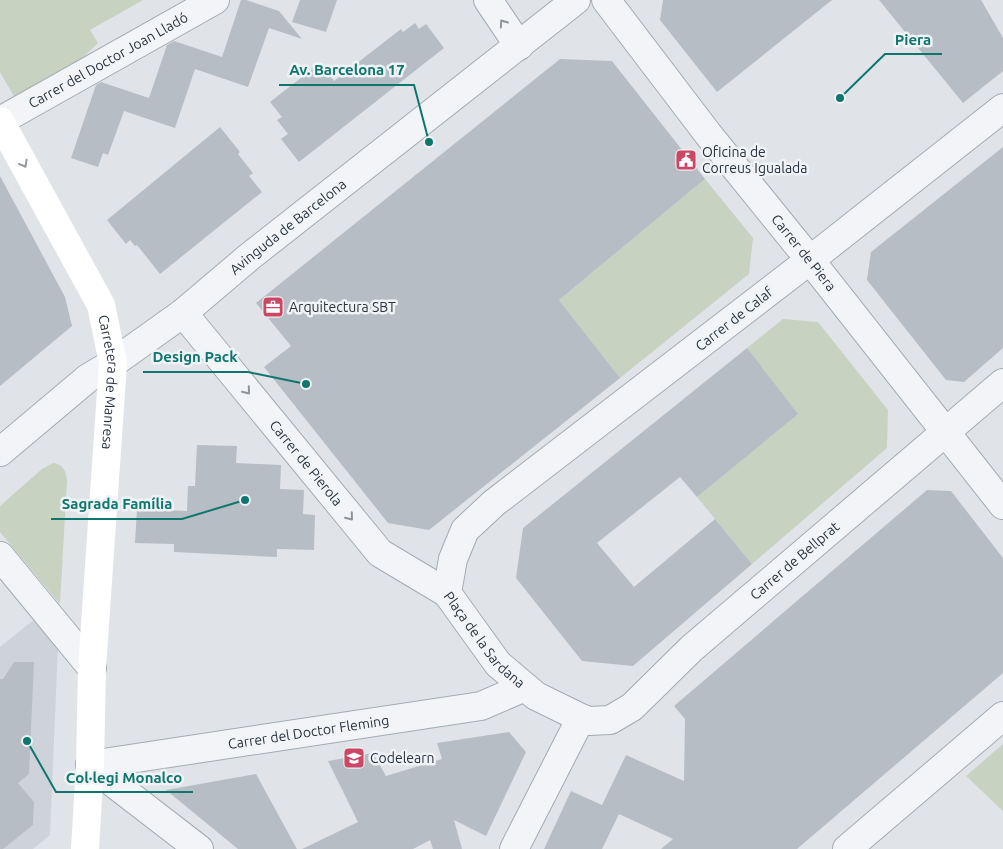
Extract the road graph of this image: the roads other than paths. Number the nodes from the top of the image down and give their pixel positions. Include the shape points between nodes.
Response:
1 (216, 0) edge
2 (488, 0) edge
3 (576, 0) edge
4 (606, 0) edge
5 (519, 46) junction
6 (1003, 108) edge
7 (0, 121) edge
8 (810, 260) junction
9 (183, 313) junction
10 (113, 363) junction
11 (1003, 383) edge
12 (945, 432) junction
13 (0, 452) edge
14 (1003, 505) edge
15 (465, 530) joint
16 (0, 556) edge
17 (446, 593) junction
18 (92, 668) junction
19 (525, 687) junction
20 (1003, 716) edge
21 (581, 718) junction
22 (90, 765) junction
23 (85, 849) edge
24 (199, 849) edge
25 (514, 849) edge
26 (847, 849) edge

1 - 7 street, Carrer del Doctor Joan Lladó
5 -> 2 street
3 - 5 street, Avinguda de Barcelona
4 - 8 street, Carrer de Piera
5 - 9 street, Avinguda de Barcelona via 272,239
6 - 8 street, Carrer de Calaf
7 -> 10 street, Carretera de Manresa via 101,305
8 - 12 street, Carrer de Piera
8 - 15 street, Carrer de Calaf via 494,503
9 - 10 street, Avinguda de Barcelona
9 -> 17 street, Carrer de Pierola via 380,553
10 - 13 street, Avinguda de Barcelona via 88,378
10 - 18 street, Carretera de Manresa
11 - 12 street, Carrer de Bellprat
12 - 14 street, Carrer de Piera
12 - 21 street, Carrer de Bellprat via 692,648 632,707 610,720
15 - 17 street, Plaça de la Sardana via 453,560
16 - 18 street
17 - 19 street, Plaça de la Sardana via 498,664
18 - 22 street, Carretera de Manresa
19 - 21 street, Plaça de la Sardana via 536,696
19 - 22 street, Carrer del Doctor Fleming via 481,706
20 - 26 street
21 - 25 street
22 - 23 street, Carretera de Manresa
22 - 24 street

